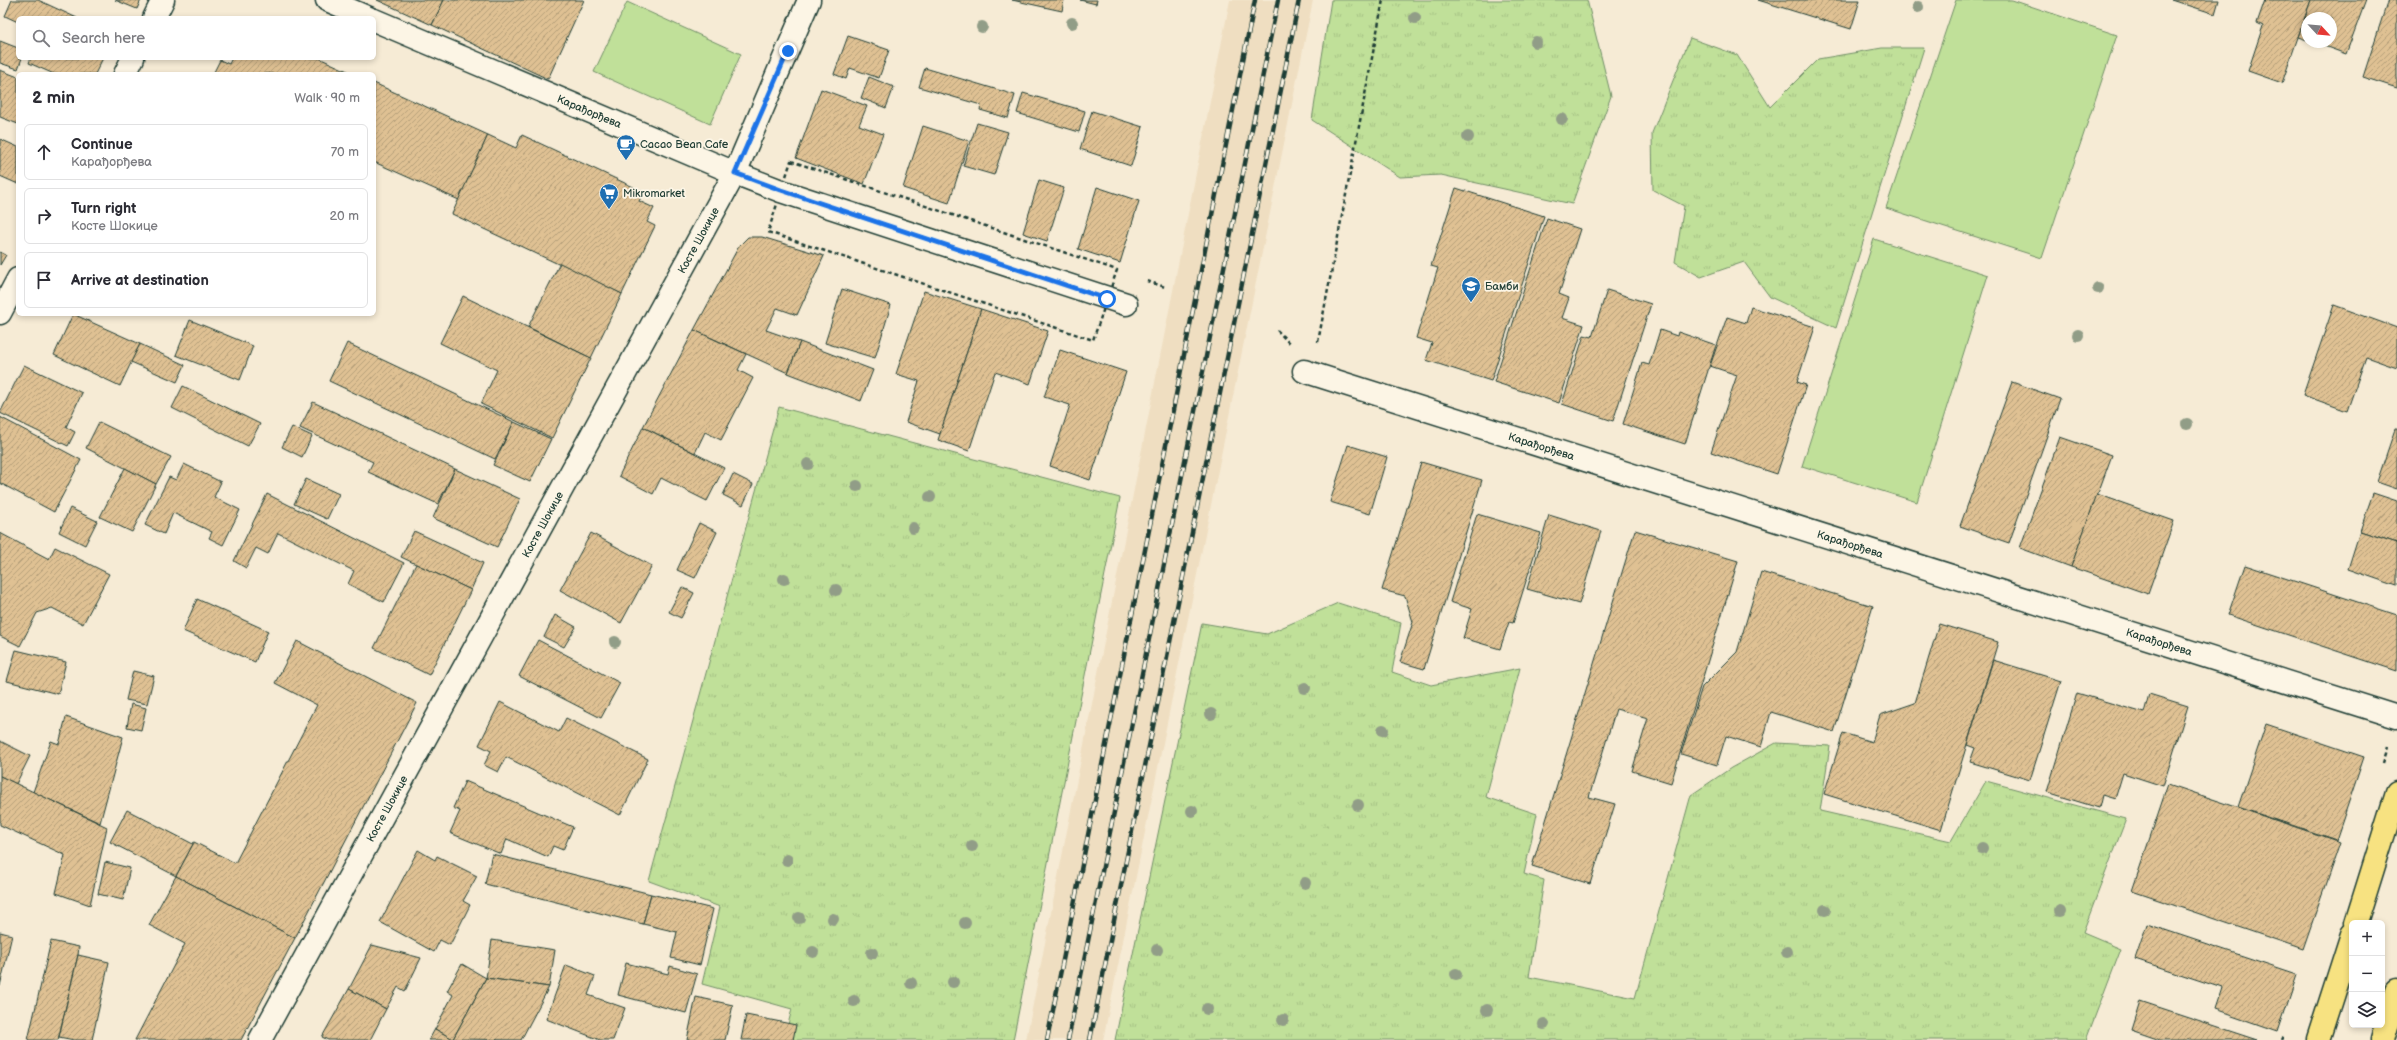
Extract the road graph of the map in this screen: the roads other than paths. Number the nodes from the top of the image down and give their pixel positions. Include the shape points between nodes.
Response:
1 (163, 0) edge
2 (327, 0) edge
3 (809, 0) edge
4 (155, 16) edge
5 (364, 16) edge
6 (376, 21) edge
7 (132, 60) edge
8 (126, 72) edge
9 (735, 173) junction
10 (16, 283) edge
11 (1126, 304) dead end
12 (0, 313) edge
13 (1308, 372) road end
14 (2397, 717) edge
15 (2397, 792) edge
16 (2357, 920) edge
17 (2349, 943) edge
18 (2397, 991) edge
19 (260, 1040) edge
20 (2318, 1040) edge
21 (2383, 1040) edge

1 - 4 street
2 - 5 street
3 - 9 street, Косте Шокице
6 - 9 street, Карађорђева
7 - 8 street
9 - 11 street, Карађорђева
9 - 19 street, Косте Шокице
10 - 12 street
13 - 14 street, Карађорђева
15 - 16 main road
17 - 20 main road
18 - 21 main road

